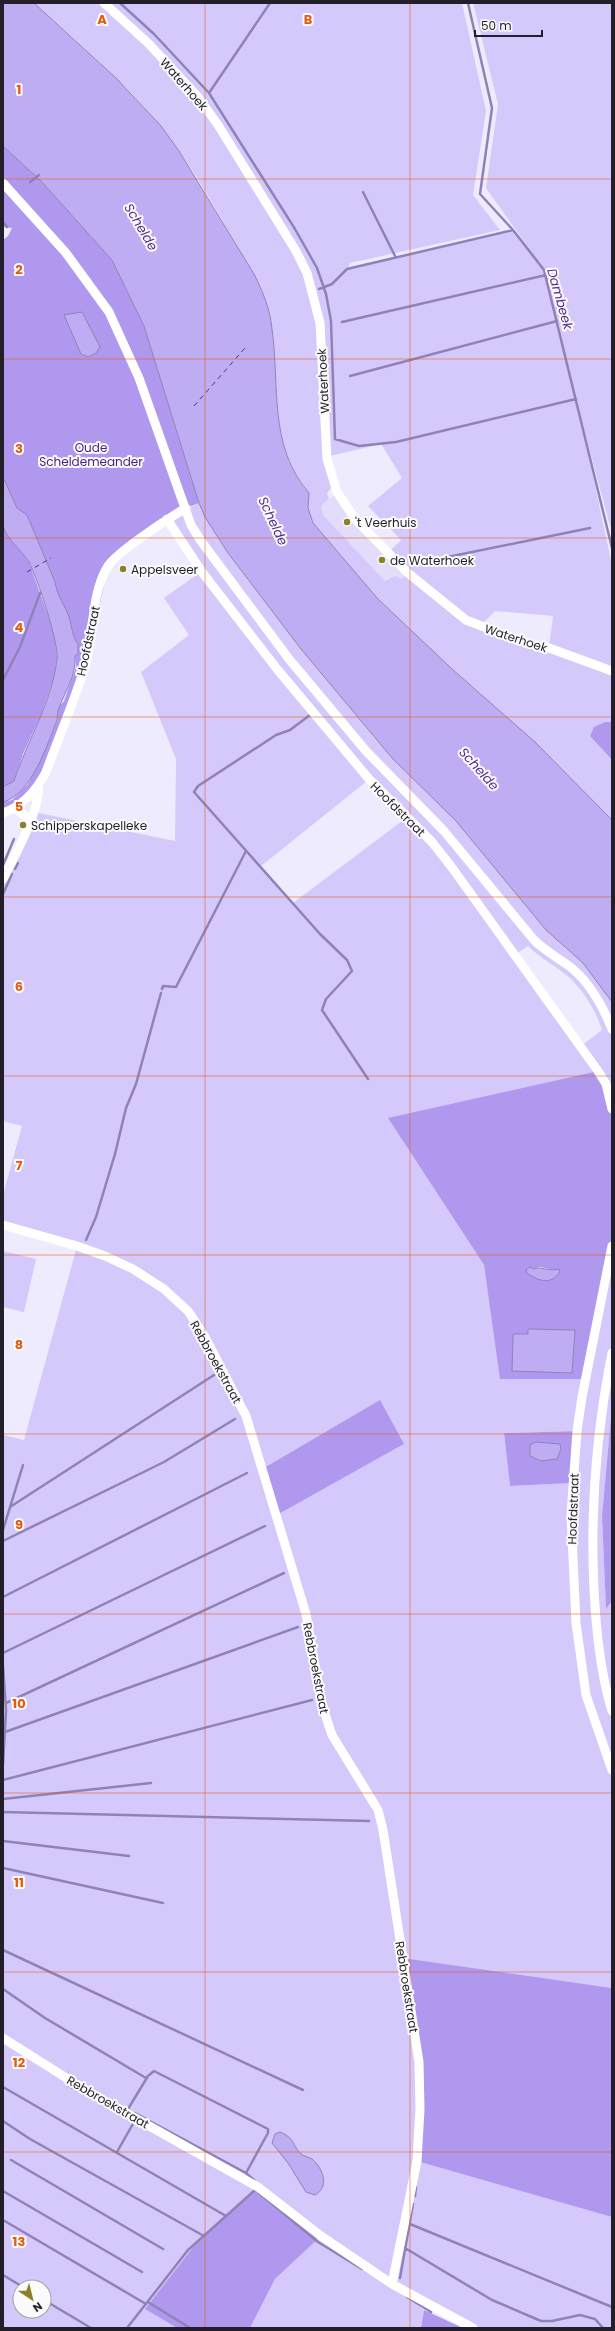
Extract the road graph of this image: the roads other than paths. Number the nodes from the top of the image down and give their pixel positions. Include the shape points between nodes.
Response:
1 (104, 3) edge
2 (3, 182) edge
3 (186, 508) junction
4 (167, 519) junction
5 (612, 671) edge
6 (38, 786) junction
7 (15, 808) junction
8 (3, 813) edge
9 (30, 820) junction
10 (3, 879) edge
11 (612, 1029) edge
12 (612, 1109) edge
13 (3, 1225) edge
14 (612, 1246) edge
15 (612, 1353) edge
16 (612, 1711) edge
17 (612, 1770) edge
18 (3, 2038) edge
19 (392, 2284) junction
20 (473, 2328) edge

1 - 5 street, Waterhoek via 154,49 198,97 296,251 307,273 320,323 327,459 337,492 355,519 408,573 466,620 520,641 549,648
2 - 3 street via 66,253 109,312 139,378
3 - 4 street, Hoofdstraat
3 - 11 street, Hoofdstraat via 191,525 201,541 290,659 381,768 444,832 543,950 576,972 605,1011
4 - 6 street, Hoofdstraat via 116,558 105,572 81,679 46,772
4 - 12 street, Hoofdstraat via 202,572 277,669 369,780 432,842 453,869 598,1071 606,1084
6 - 7 street, Hoofdstraat
6 - 9 street, Hoofdstraat via 39,792
7 - 8 street, Hoofdstraat
7 - 9 street
9 - 10 street, Hoofdstraat
13 - 19 street, Rebbroekstraat via 105,1256 133,1269 164,1289 188,1311 205,1337 246,1416 306,1614 322,1705 332,1735 378,1810 384,1830 419,2062 420,2093 417,2160
14 - 17 street, Hoofdstraat via 580,1411 571,1522 576,1623 586,1695
15 - 16 street, Hoofdstraat via 597,1434 591,1516 596,1621 606,1691
18 - 19 street, Rebbroekstraat via 87,2091 258,2186 321,2236
19 - 20 street, Rebbroekstraat

